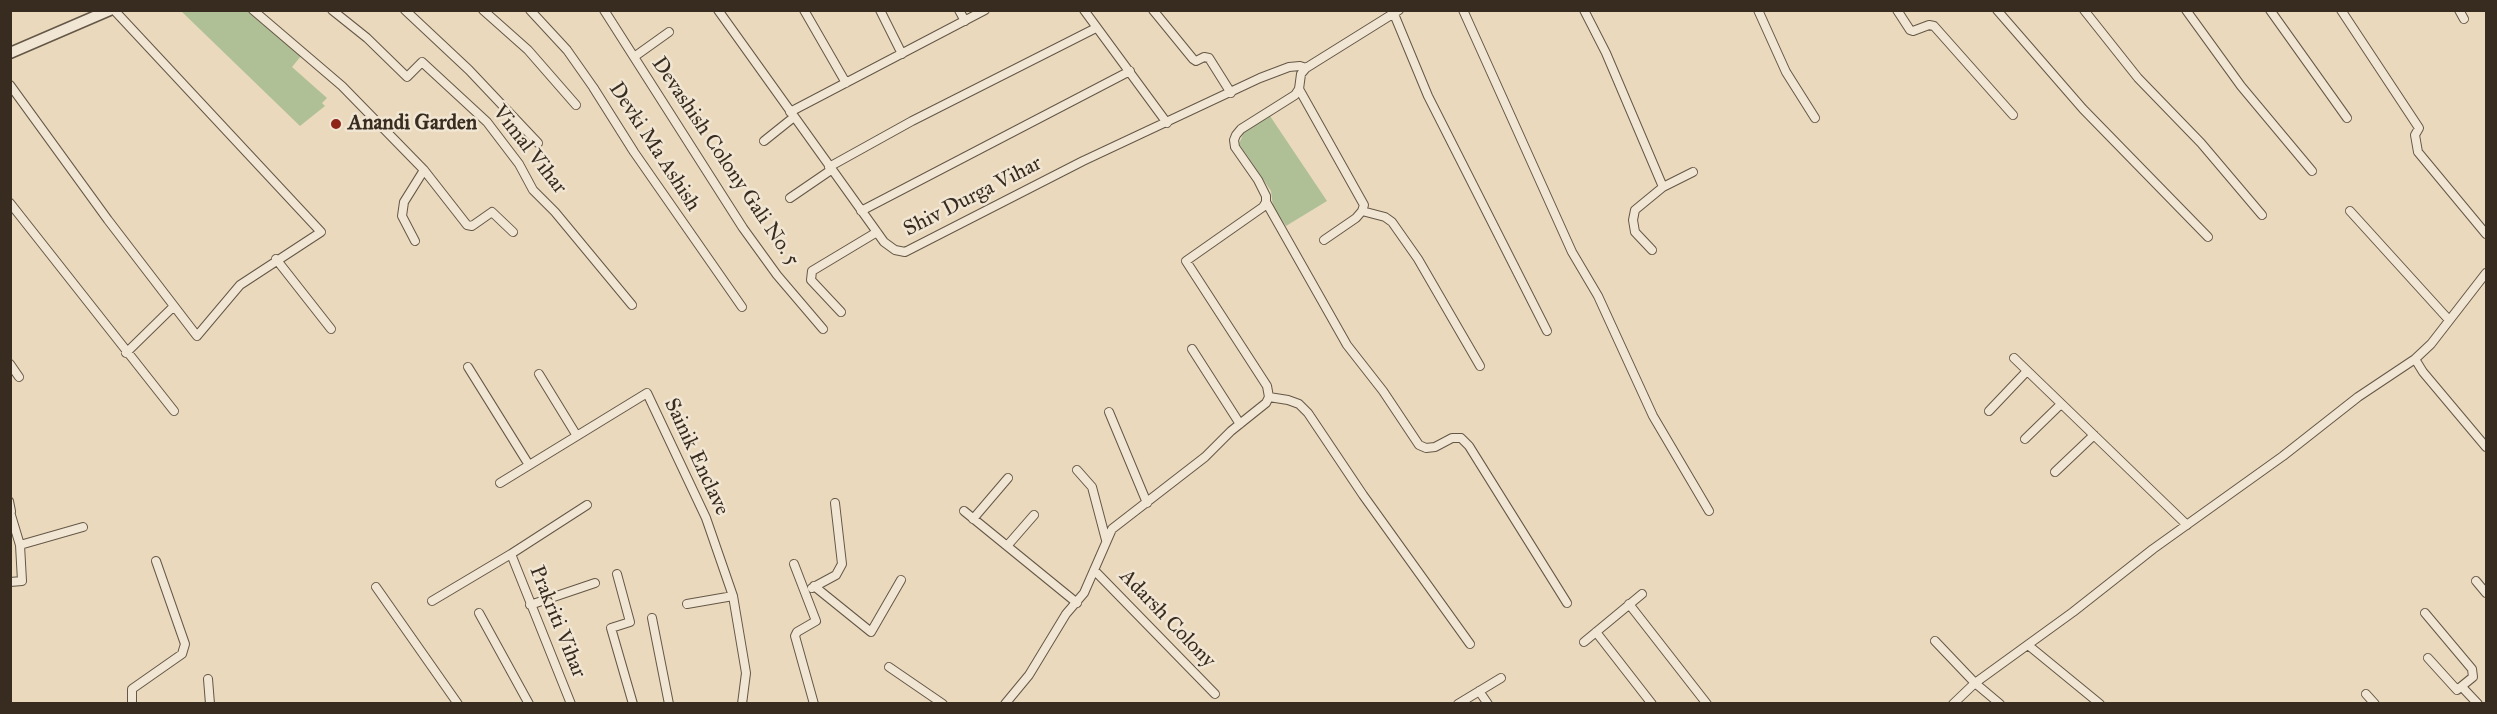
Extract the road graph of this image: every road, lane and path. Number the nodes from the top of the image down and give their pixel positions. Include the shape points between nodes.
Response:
1 (110, 10) edge
2 (114, 10) edge
3 (253, 10) edge
4 (332, 10) edge
5 (405, 10) edge
6 (483, 10) edge
7 (530, 10) edge
8 (604, 10) edge
9 (718, 10) edge
10 (804, 10) edge
11 (880, 10) edge
12 (959, 10) edge
13 (985, 10) edge
14 (1084, 10) edge
15 (1153, 10) edge
16 (1463, 10) edge
17 (1584, 10) edge
18 (1758, 10) edge
19 (1898, 10) edge
20 (1997, 10) edge
21 (2084, 10) edge
22 (2186, 10) edge
23 (2270, 10) edge
24 (2341, 10) edge
25 (2459, 10) edge
26 (1396, 12) edge
27 (2464, 19) dead end
28 (965, 21) junction
29 (1096, 28) junction
30 (669, 32) dead end
31 (10, 53) edge
32 (902, 54) junction
33 (634, 57) junction
34 (1306, 68) junction
35 (1130, 71) junction
36 (846, 82) junction
37 (10, 85) edge
38 (1299, 89) junction
39 (1230, 93) junction
40 (576, 105) dead end
41 (792, 114) junction
42 (2013, 115) dead end
43 (1815, 118) dead end
44 (2347, 118) dead end
45 (1167, 123) junction
46 (764, 141) dead end
47 (538, 143) dead end
48 (830, 169) junction
49 (424, 170) junction
50 (2312, 171) dead end
51 (1693, 172) dead end
52 (1663, 187) junction
53 (790, 198) dead end
54 (1266, 202) junction
55 (10, 203) edge
56 (861, 211) junction
57 (1362, 211) junction
58 (2350, 211) dead end
59 (2262, 215) dead end
60 (513, 232) dead end
61 (877, 232) junction
62 (2487, 234) edge
63 (2208, 237) dead end
64 (1323, 240) dead end
65 (415, 241) dead end
66 (1652, 250) dead end
67 (276, 260) junction
68 (2487, 273) edge
69 (632, 305) dead end
70 (173, 307) junction
71 (742, 307) dead end
72 (841, 312) dead end
73 (2449, 320) junction
74 (330, 329) dead end
75 (823, 329) dead end
76 (1547, 331) dead end
77 (1192, 349) dead end
78 (126, 353) junction
79 (2014, 358) dead end
80 (2415, 359) junction
81 (10, 364) edge
82 (1480, 366) dead end
83 (468, 367) dead end
84 (2027, 371) junction
85 (539, 374) dead end
86 (19, 377) dead end
87 (1269, 396) junction
88 (2061, 404) junction
89 (174, 411) dead end
90 (1989, 411) dead end
91 (1109, 412) dead end
92 (1240, 424) junction
93 (2094, 435) junction
94 (577, 436) junction
95 (2025, 439) dead end
96 (2487, 447) edge
97 (529, 465) junction
98 (1077, 470) dead end
99 (2055, 472) dead end
100 (1008, 478) dead end
101 (500, 483) dead end
102 (10, 501) edge
103 (835, 503) dead end
104 (1147, 503) junction
105 (587, 505) dead end
106 (964, 511) dead end
107 (1709, 511) dead end
108 (11, 512) edge
109 (1034, 515) dead end
110 (973, 519) junction
111 (2187, 525) junction
112 (83, 527) dead end
113 (1106, 540) junction
114 (20, 545) junction
115 (1007, 546) junction
116 (511, 554) junction
117 (156, 561) dead end
118 (794, 564) dead end
119 (1094, 570) junction
120 (617, 574) dead end
121 (901, 580) dead end
122 (2476, 581) dead end
123 (10, 582) edge
124 (595, 583) dead end
125 (814, 586) junction
126 (376, 587) dead end
127 (806, 593) junction
128 (2487, 593) edge
129 (1641, 594) dead end
130 (733, 596) junction
131 (432, 601) dead end
132 (1077, 603) junction
133 (1567, 603) dead end
134 (530, 604) junction
135 (687, 604) dead end
136 (1629, 604) junction
137 (479, 613) dead end
138 (2425, 613) dead end
139 (652, 618) dead end
140 (1596, 632) junction
141 (1935, 641) dead end
142 (1584, 642) dead end
143 (1470, 644) dead end
144 (2028, 645) junction
145 (2428, 658) dead end
146 (889, 667) dead end
147 (1501, 678) dead end
148 (208, 679) dead end
149 (1975, 683) junction
150 (2462, 687) junction
151 (1479, 691) junction
152 (1215, 694) dead end
153 (2366, 694) dead end
154 (132, 704) edge
155 (210, 704) edge
156 (458, 704) edge
157 (529, 704) edge
158 (571, 704) edge
159 (633, 704) edge
160 (669, 704) edge
161 (742, 704) edge
162 (814, 704) edge
163 (943, 704) edge
164 (1005, 704) edge
165 (1458, 704) edge
166 (1488, 704) edge
167 (1652, 704) edge
168 (1707, 704) edge
169 (1953, 704) edge
170 (2000, 704) edge
171 (2100, 704) edge
172 (2375, 704) edge
173 (2478, 704) edge

1 - 31 street
2 - 67 street via 321,232
3 - 49 street via 342,86
4 - 69 street, Vimal Vihar via 407,77 422,63 487,122 533,190
5 - 47 street via 469,69
6 - 40 street via 528,50
7 - 71 street, Devki Ma Ashish via 587,78
8 - 33 street, Devashish Colony Gali No. 5
9 - 41 street, Shiv Durga Vihar
10 - 36 street
11 - 32 street
12 - 28 street
13 - 28 street
14 - 29 street
15 - 39 street via 1193,59 1209,58
16 - 107 street via 1572,252 1598,296 1653,416
17 - 52 street
18 - 43 street via 1786,72
19 - 42 street via 1910,30 1934,26
20 - 63 street via 2083,109
21 - 59 street via 2138,78 2201,143
22 - 50 street via 2241,86
23 - 44 street
24 - 62 street via 2420,128 2415,135 2418,152
25 - 27 street
26 - 34 street
26 - 76 street via 1428,96
28 - 32 street
29 - 35 street
29 - 48 street via 912,121
30 - 33 street
32 - 36 street
33 - 75 street, Devashish Colony Gali No. 5 via 742,228
34 - 38 street
34 - 39 street, Shiv Durga Vihar via 1289,67
35 - 45 street
35 - 56 street
36 - 41 street
37 - 70 street
38 - 54 street via 1241,129 1234,140
38 - 57 street via 1359,195 1364,205
39 - 45 street, Shiv Durga Vihar
41 - 46 street
41 - 48 street, Shiv Durga Vihar
45 - 61 street, Shiv Durga Vihar via 1083,161 906,252 884,242
48 - 53 street
48 - 56 street, Shiv Durga Vihar
49 - 60 street via 467,225 472,226 492,212
49 - 65 street via 404,202 402,216
51 - 52 street
52 - 66 street via 1635,210 1633,220 1635,232
54 - 87 street via 1186,261 1267,386
54 - 133 street via 1347,345 1419,445 1435,447 1461,438
55 - 78 street
56 - 61 street, Shiv Durga Vihar
57 - 64 street
57 - 82 street via 1392,222
58 - 73 street
61 - 72 street via 812,271 811,280
67 - 70 street via 240,285 197,336
67 - 74 street
68 - 73 street
70 - 78 street
73 - 80 street
77 - 92 street
78 - 89 street
79 - 84 street
80 - 96 street
80 - 111 street
81 - 86 street
83 - 97 street
84 - 88 street
84 - 90 street
85 - 94 street
87 - 92 street
87 - 143 street via 1299,404 1308,413
88 - 93 street
88 - 95 street
91 - 104 street
92 - 104 street
93 - 99 street
93 - 111 street
94 - 97 street, Sainik Enclave
94 - 130 street, Sainik Enclave via 647,393 702,509
97 - 101 street, Sainik Enclave
98 - 113 street via 1092,487
100 - 110 street
102 - 108 street
103 - 125 street via 842,564 836,575
104 - 113 street via 1112,529
105 - 116 street
106 - 110 street
108 - 114 street
109 - 115 street
110 - 115 street
111 - 144 street
112 - 114 street
113 - 119 street
114 - 123 street via 22,581
115 - 132 street
116 - 131 street
116 - 134 street, Prakriti Vihar
117 - 154 street via 185,644 182,654 132,689
118 - 127 street
119 - 132 street
119 - 152 street, Adarsh Colony
120 - 159 street via 630,622 611,628
121 - 125 street via 871,632
122 - 128 street
124 - 134 street
125 - 127 street
126 - 156 street
127 - 162 street via 816,621 795,636
129 - 136 street
130 - 135 street
130 - 161 street, Sainik Enclave via 746,673
132 - 164 street
134 - 158 street, Prakriti Vihar
136 - 140 street
136 - 168 street
137 - 157 street
138 - 150 street via 2472,669 2474,677
139 - 160 street
140 - 142 street
140 - 167 street
141 - 149 street
144 - 149 street
144 - 171 street
145 - 150 street via 2457,690
146 - 163 street
147 - 151 street
148 - 155 street
149 - 169 street
149 - 170 street
150 - 173 street
151 - 165 street
151 - 166 street
153 - 172 street

